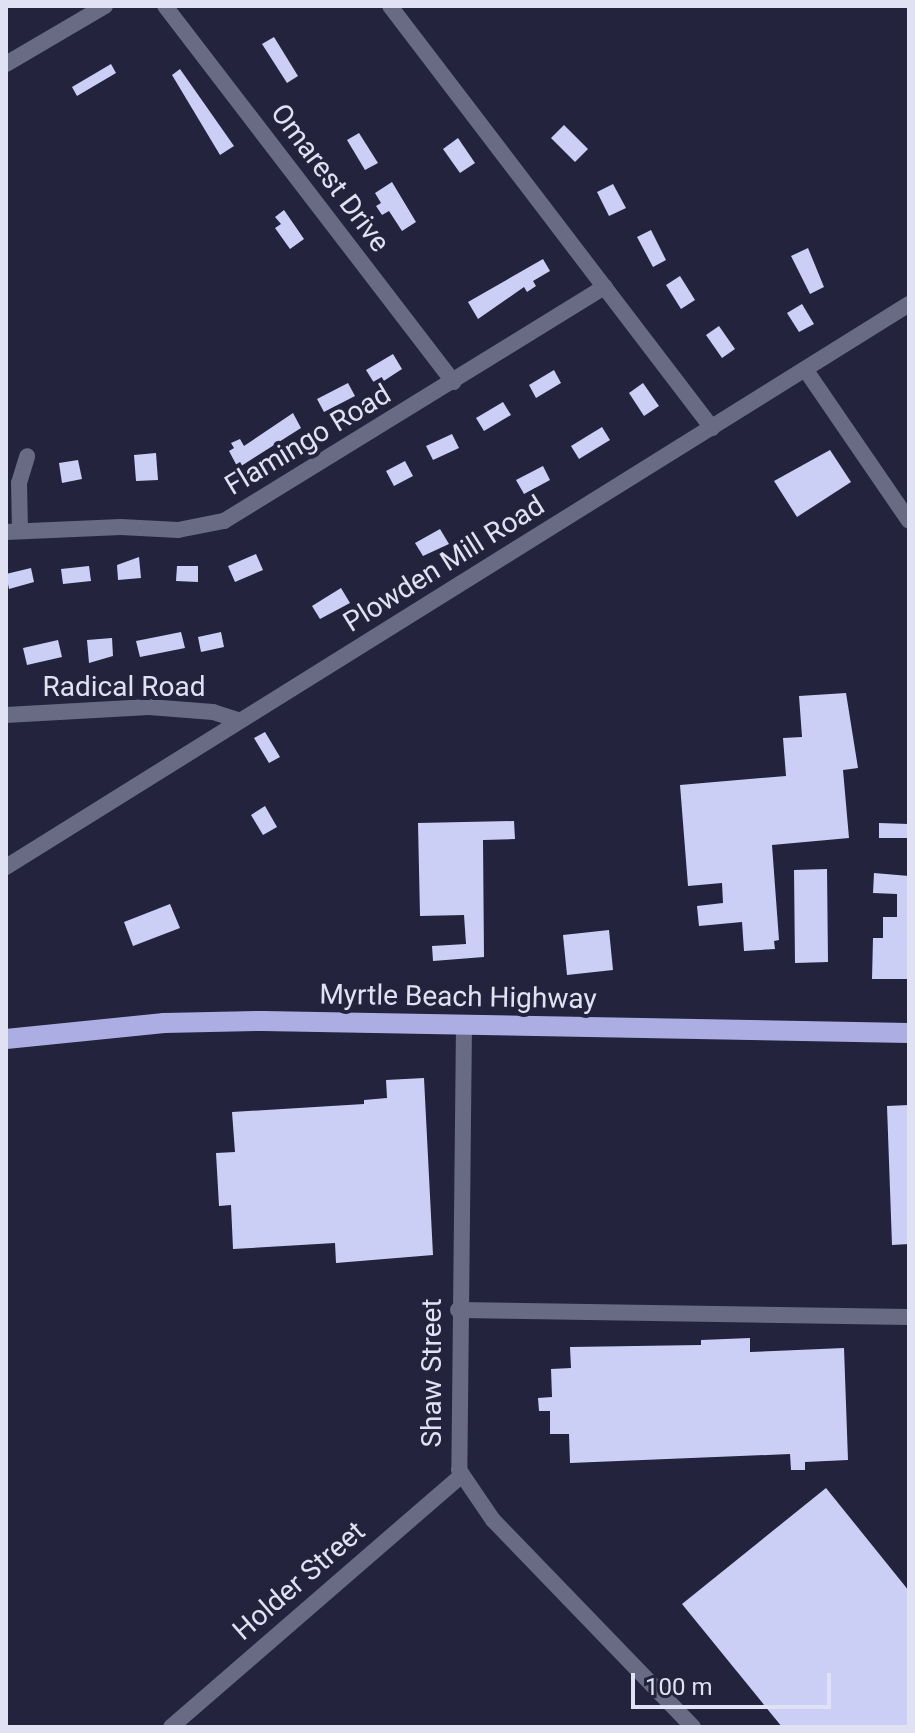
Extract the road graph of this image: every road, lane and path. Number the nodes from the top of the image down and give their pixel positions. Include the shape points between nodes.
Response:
1 (105, 6) edge
2 (165, 6) edge
3 (390, 6) edge
4 (6, 64) edge
5 (605, 287) junction
6 (909, 304) edge
7 (805, 369) junction
8 (453, 382) junction
9 (712, 428) junction
10 (27, 456) dead end
11 (909, 521) edge
12 (13, 531) edge
13 (6, 715) edge
14 (240, 721) junction
15 (6, 867) edge
16 (464, 1025) junction
17 (909, 1033) edge
18 (6, 1039) edge
19 (458, 1310) junction
20 (909, 1317) edge
21 (462, 1475) junction
22 (171, 1727) edge
23 (693, 1727) edge

1 - 4 street
2 - 8 street, Omarest Drive
3 - 5 street
5 - 8 street, Flamingo Road
5 - 9 street
6 - 7 street, Plowden Mill Road
7 - 9 street, Plowden Mill Road
7 - 11 street
8 - 12 street, Flamingo Road via 224,521 178,530
9 - 14 street, Plowden Mill Road
10 - 12 street
13 - 14 street, Radical Road via 149,707 213,712
14 - 15 street, Plowden Mill Road
16 - 17 main road, Myrtle Beach Highway
16 - 18 main road, Myrtle Beach Highway via 164,1023
16 - 19 street, Shaw Street
19 - 20 street
19 - 21 street, Shaw Street via 456,1443
21 - 22 street, Holder Street
21 - 23 street, Shaw Street via 493,1520

